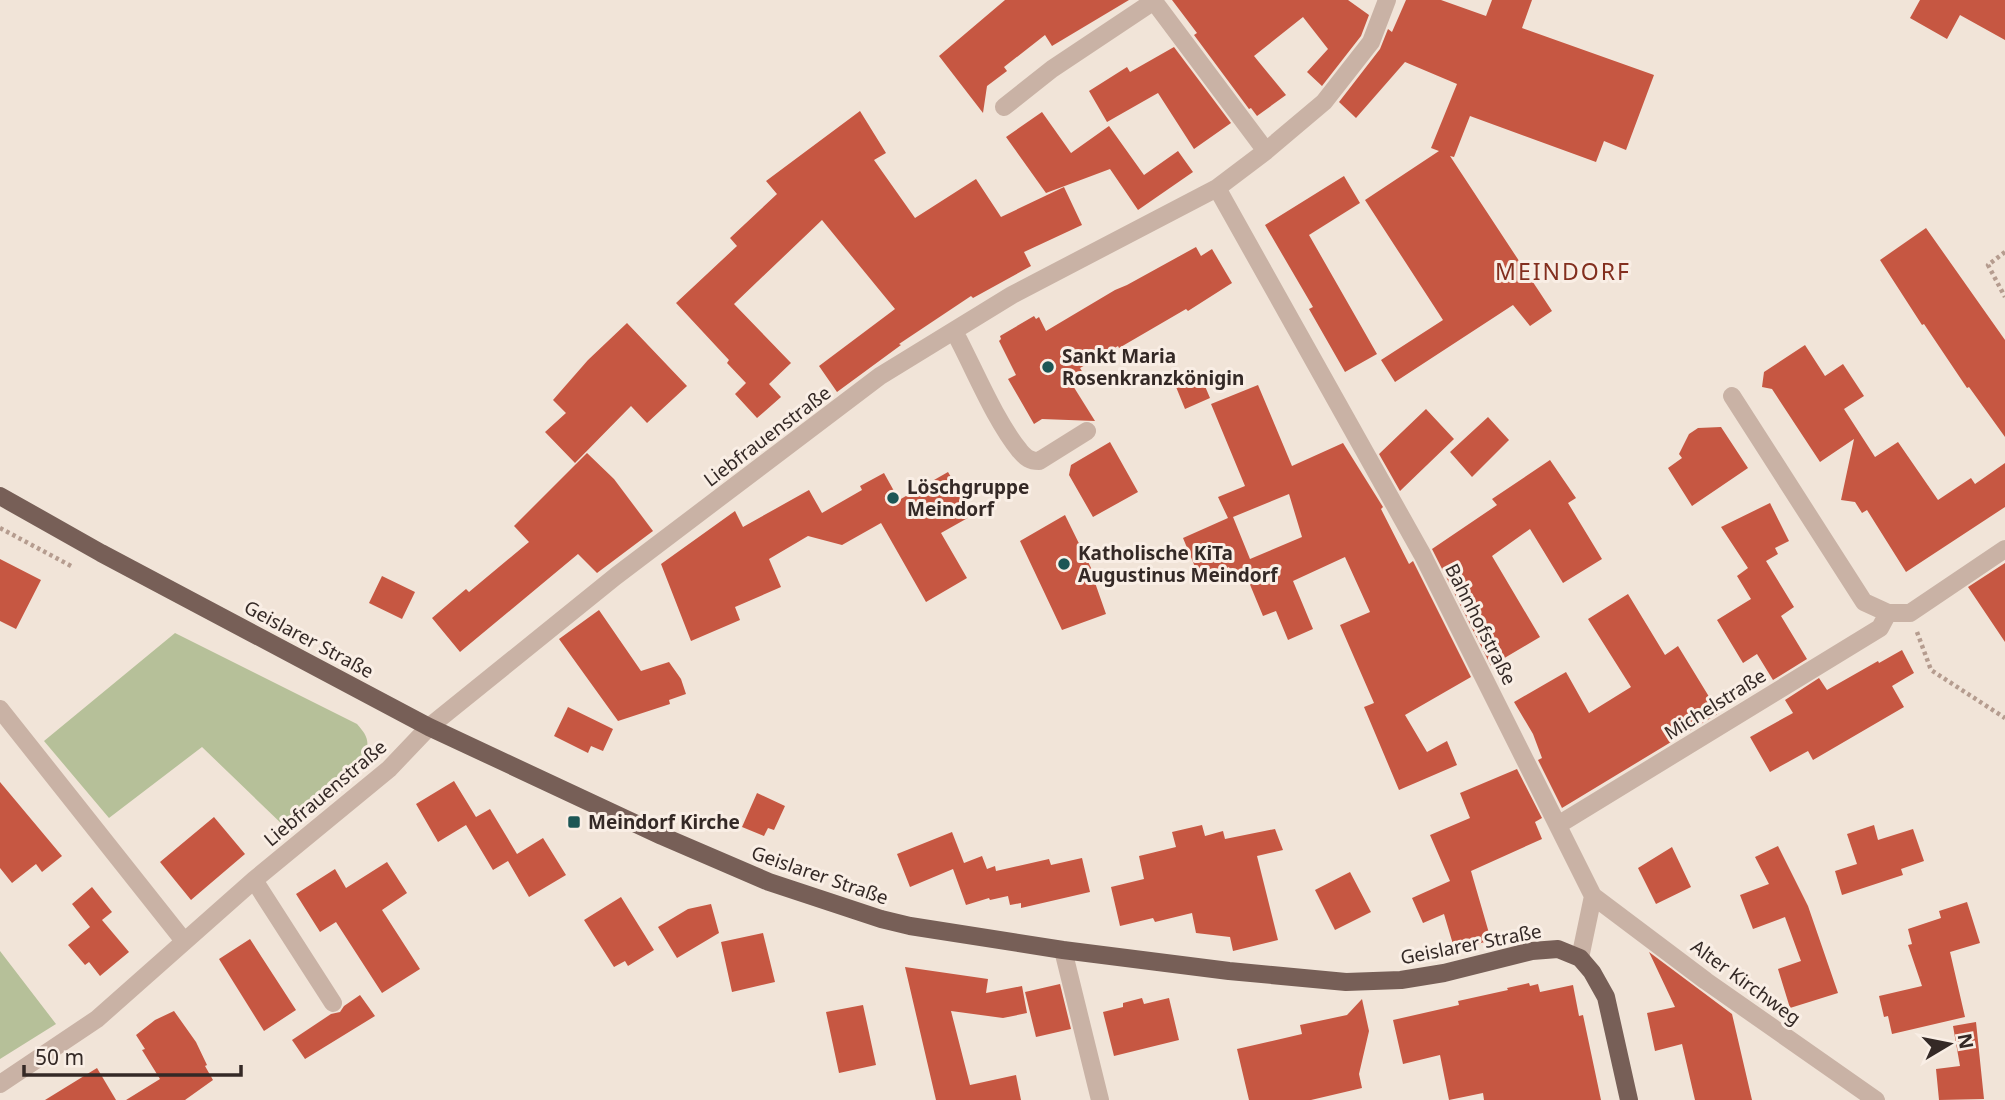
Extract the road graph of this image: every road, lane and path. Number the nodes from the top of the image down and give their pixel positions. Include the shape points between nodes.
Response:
1 (1154, 0) edge
2 (1387, 0) edge
3 (1004, 107) dead end
4 (1266, 151) junction
5 (1217, 188) junction
6 (2005, 252) edge
7 (2005, 297) edge
8 (954, 331) junction
9 (1732, 396) dead end
10 (1087, 431) dead end
11 (0, 496) edge
12 (2005, 548) edge
13 (1888, 613) junction
14 (1910, 613) junction
15 (0, 709) edge
16 (2005, 718) edge
17 (429, 727) junction
18 (1558, 825) junction
19 (254, 880) junction
20 (1593, 896) junction
21 (184, 941) junction
22 (1063, 950) junction
23 (1580, 958) junction
24 (333, 1003) dead end
25 (0, 1084) edge
26 (1100, 1100) edge
27 (1629, 1100) edge
28 (1876, 1100) edge

1 - 3 street
1 - 4 street
2 - 4 street, Liebfrauenstraße via 1371,42 1324,102
4 - 5 street, Liebfrauenstraße
5 - 8 street, Liebfrauenstraße via 1012,295
5 - 18 street, Bahnhofstraße via 1422,554
6 - 7 path via 1988,265
8 - 10 street via 1006,428 1031,461
8 - 17 street, Liebfrauenstraße via 869,384 617,576
9 - 13 street via 1864,602
11 - 17 main road, Geislarer Straße
12 - 14 street
13 - 14 street
13 - 18 street, Michelstraße via 1880,628
14 - 16 path via 1931,670
15 - 21 street
17 - 19 street, Liebfrauenstraße via 389,769
17 - 22 main road, Geislarer Straße via 662,836 832,905 910,926
18 - 20 street, Bahnhofstraße
19 - 21 street, Liebfrauenstraße
19 - 24 street
20 - 23 street
20 - 28 street, Alter Kirchweg
21 - 25 street, Liebfrauenstraße via 97,1019
22 - 23 main road, Geislarer Straße via 1346,982 1444,973 1532,951 1558,949
22 - 26 street
23 - 27 main road via 1606,997

